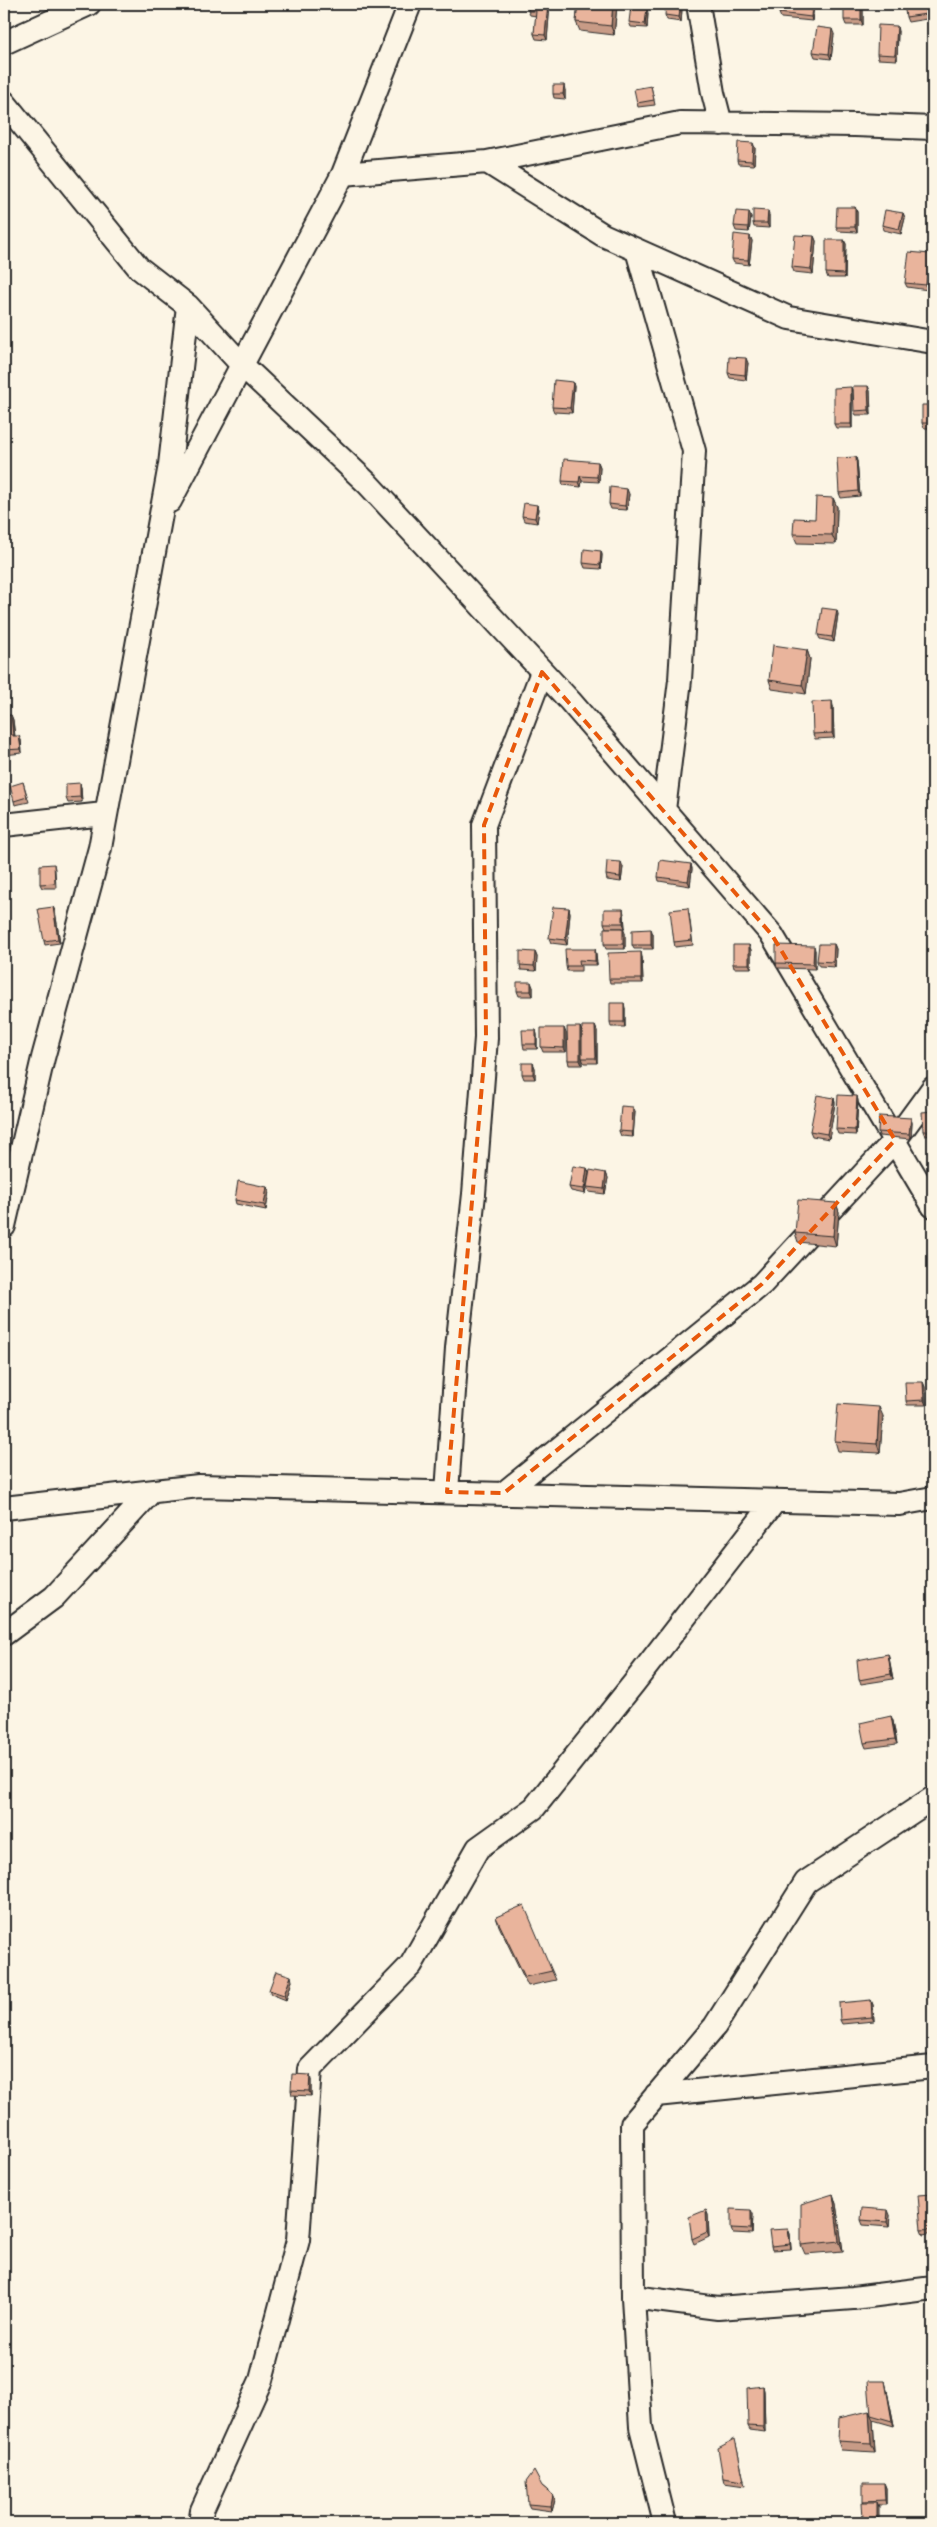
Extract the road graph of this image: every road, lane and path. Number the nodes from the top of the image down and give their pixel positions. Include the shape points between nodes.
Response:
1 (89, 4) edge
2 (410, 4) edge
3 (698, 4) edge
4 (4, 43) edge
5 (4, 102) edge
6 (721, 124) junction
7 (933, 128) edge
8 (487, 162) junction
9 (343, 174) junction
10 (637, 250) junction
11 (188, 306) junction
12 (933, 342) edge
13 (242, 365) junction
14 (159, 522) junction
15 (542, 672) junction
16 (664, 810) junction
17 (104, 814) junction
18 (4, 825) edge
19 (933, 1088) edge
20 (895, 1140) junction
21 (933, 1206) edge
22 (4, 1226) edge
23 (447, 1492) junction
24 (150, 1493) junction
25 (504, 1493) junction
26 (933, 1498) edge
27 (775, 1500) junction
28 (4, 1508) edge
29 (4, 1634) edge
30 (933, 1798) edge
31 (933, 2067) edge
32 (656, 2095) junction
33 (933, 2288) edge
34 (633, 2297) junction
35 (200, 2523) edge
36 (665, 2523) edge

1 - 4 street
2 - 9 street
3 - 6 street
5 - 11 street via 139,268
6 - 7 street
6 - 8 street via 680,123
8 - 9 street
8 - 10 street via 603,235
9 - 13 street
10 - 12 street via 789,318
10 - 16 street via 694,451 680,680
11 - 13 street
11 - 14 street via 170,465
13 - 14 street
13 - 15 street via 366,483
14 - 17 street
15 - 16 street
15 - 23 street via 484,825 486,1038
16 - 20 street via 772,935
17 - 18 street
17 - 22 street via 100,848 43,1058
19 - 20 street
20 - 21 street
20 - 25 street via 762,1284
23 - 24 street via 199,1486
23 - 25 street
24 - 28 street
24 - 29 street via 54,1597
25 - 27 street
26 - 27 street via 899,1504
27 - 35 street via 534,1808 478,1848 411,1965 310,2069 298,2240 261,2380 202,2510
30 - 32 street via 806,1882 716,2026
31 - 32 street
32 - 34 street via 632,2124
33 - 34 street via 853,2298 718,2308
34 - 36 street via 641,2426

